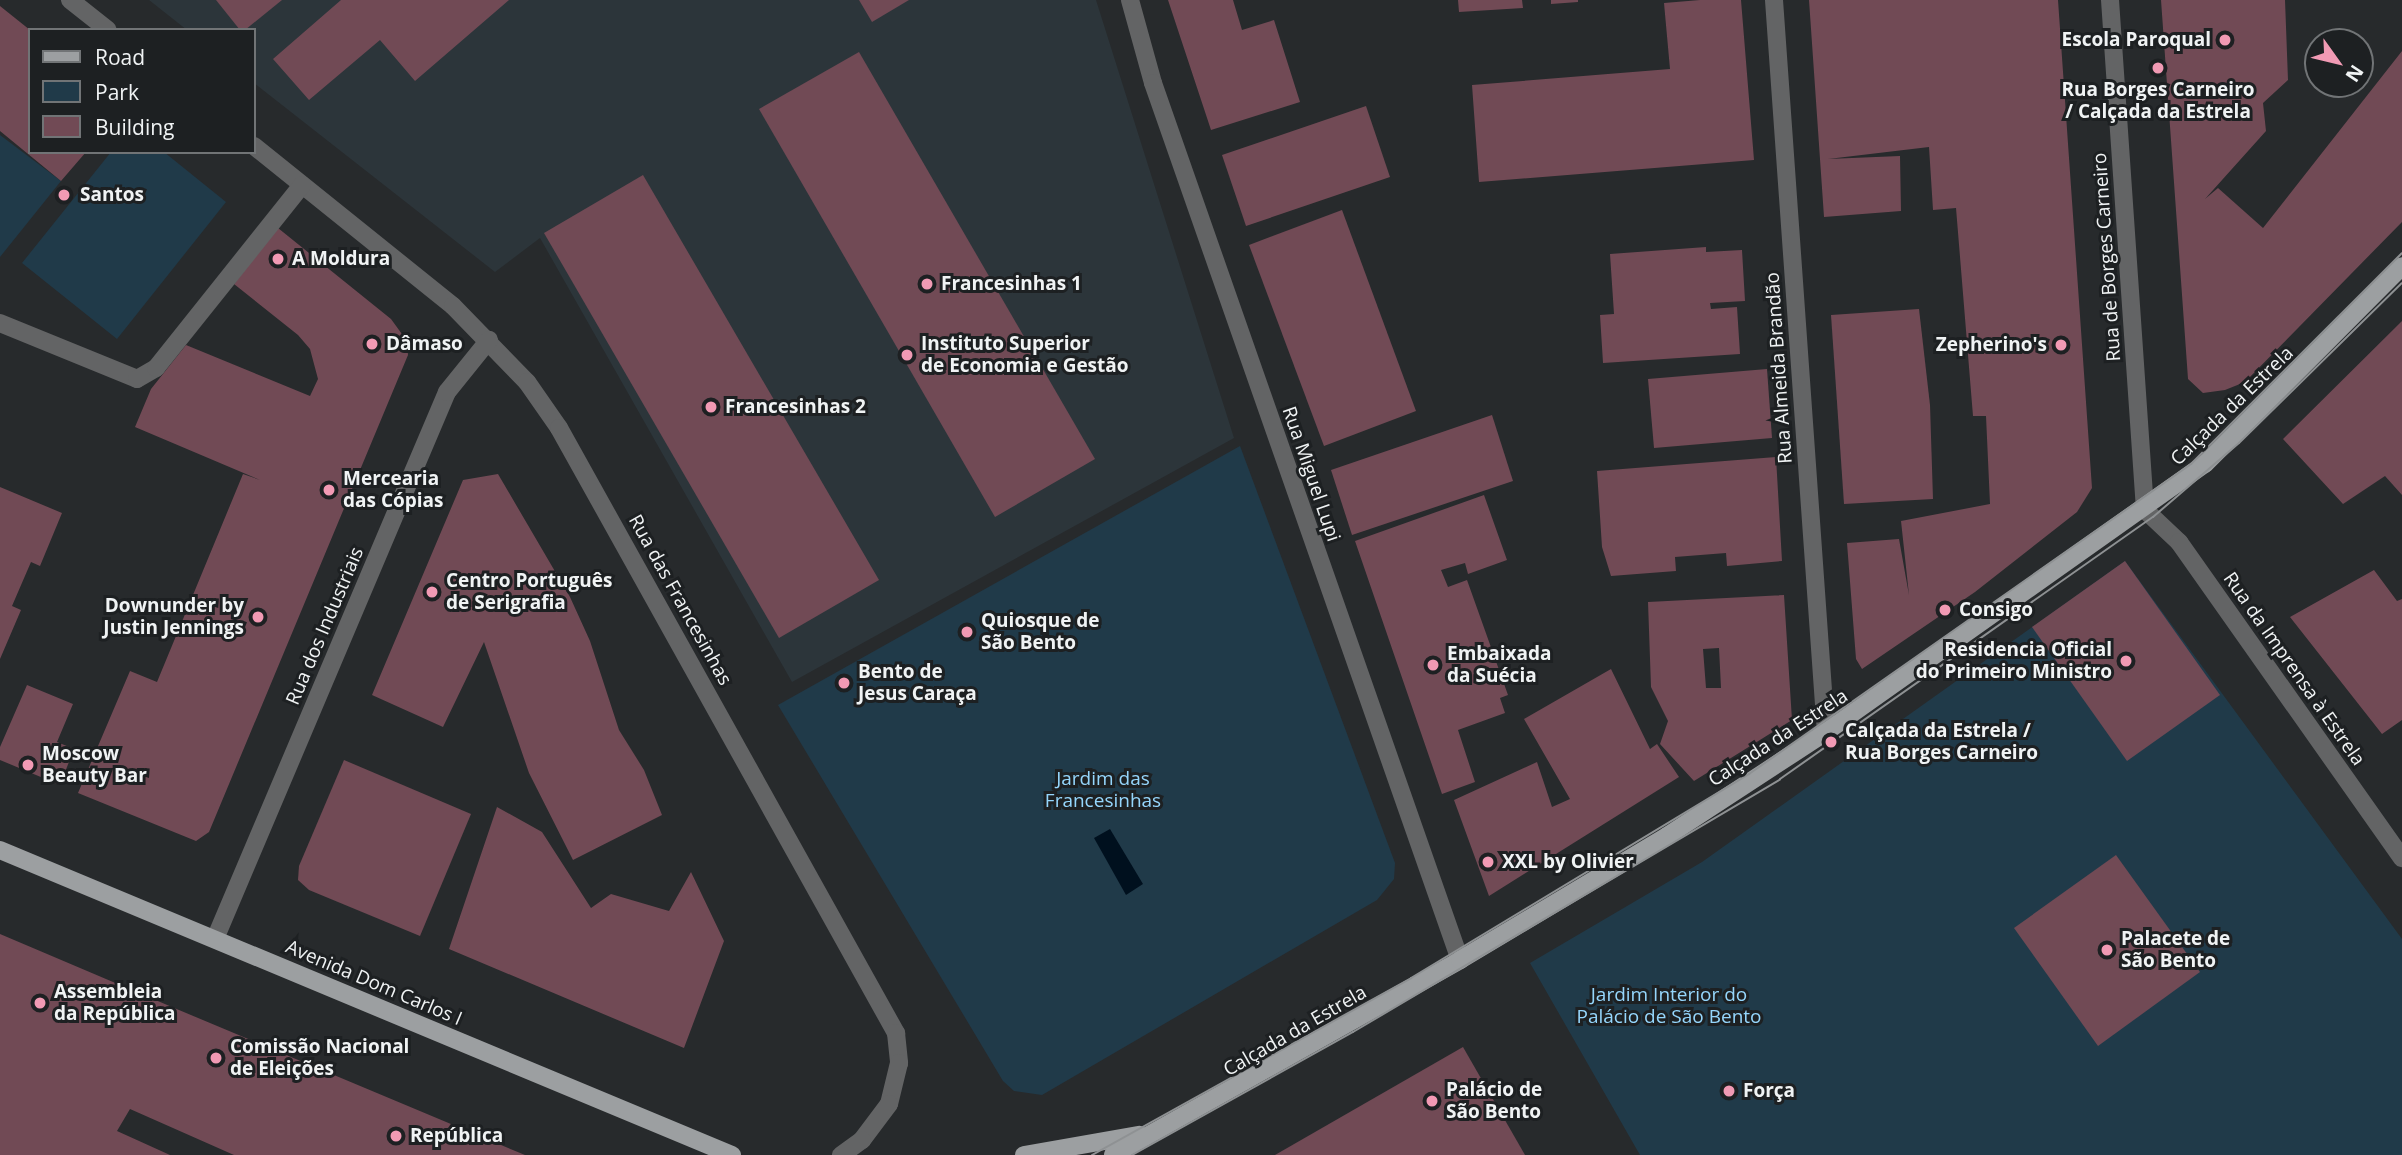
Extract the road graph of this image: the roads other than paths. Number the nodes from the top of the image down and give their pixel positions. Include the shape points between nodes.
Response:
1 (70, 0) edge
2 (1130, 0) edge
3 (1774, 0) edge
4 (2109, 0) edge
5 (105, 28) edge
6 (256, 148) edge
7 (302, 185) junction
8 (2402, 266) edge
9 (0, 323) edge
10 (489, 340) junction
11 (2146, 510) junction
12 (1826, 732) junction
13 (0, 850) edge
14 (2402, 858) edge
15 (215, 939) junction
16 (1460, 960) junction
17 (1160, 1131) junction
18 (732, 1155) edge
19 (841, 1155) edge
20 (1024, 1155) edge
21 (1113, 1155) edge

1 - 5 street
2 - 16 street, Rua Miguel Lupi via 1153,83
3 - 12 street, Rua Almeida Brandão
4 - 11 street, Rua de Borges Carneiro
6 - 7 street, Rua das Francesinhas
7 - 9 street via 156,368 137,379
7 - 10 street, Rua das Francesinhas
8 - 11 main road, Calçada da Estrela via 2213,456
10 - 15 street, Rua dos Industriais via 447,392
10 - 19 street, Rua das Francesinhas via 527,382 559,428 896,1033 899,1063 888,1104 862,1140
11 - 12 main road, Calçada da Estrela
11 - 14 street, Rua da Imprensa à Estrela via 2179,542
12 - 16 main road, Calçada da Estrela via 1667,836
13 - 15 main road, Avenida Dom Carlos I
15 - 18 main road, Avenida Dom Carlos I
16 - 17 main road, Calçada da Estrela
17 - 20 main road
17 - 21 main road, Calçada da Estrela

